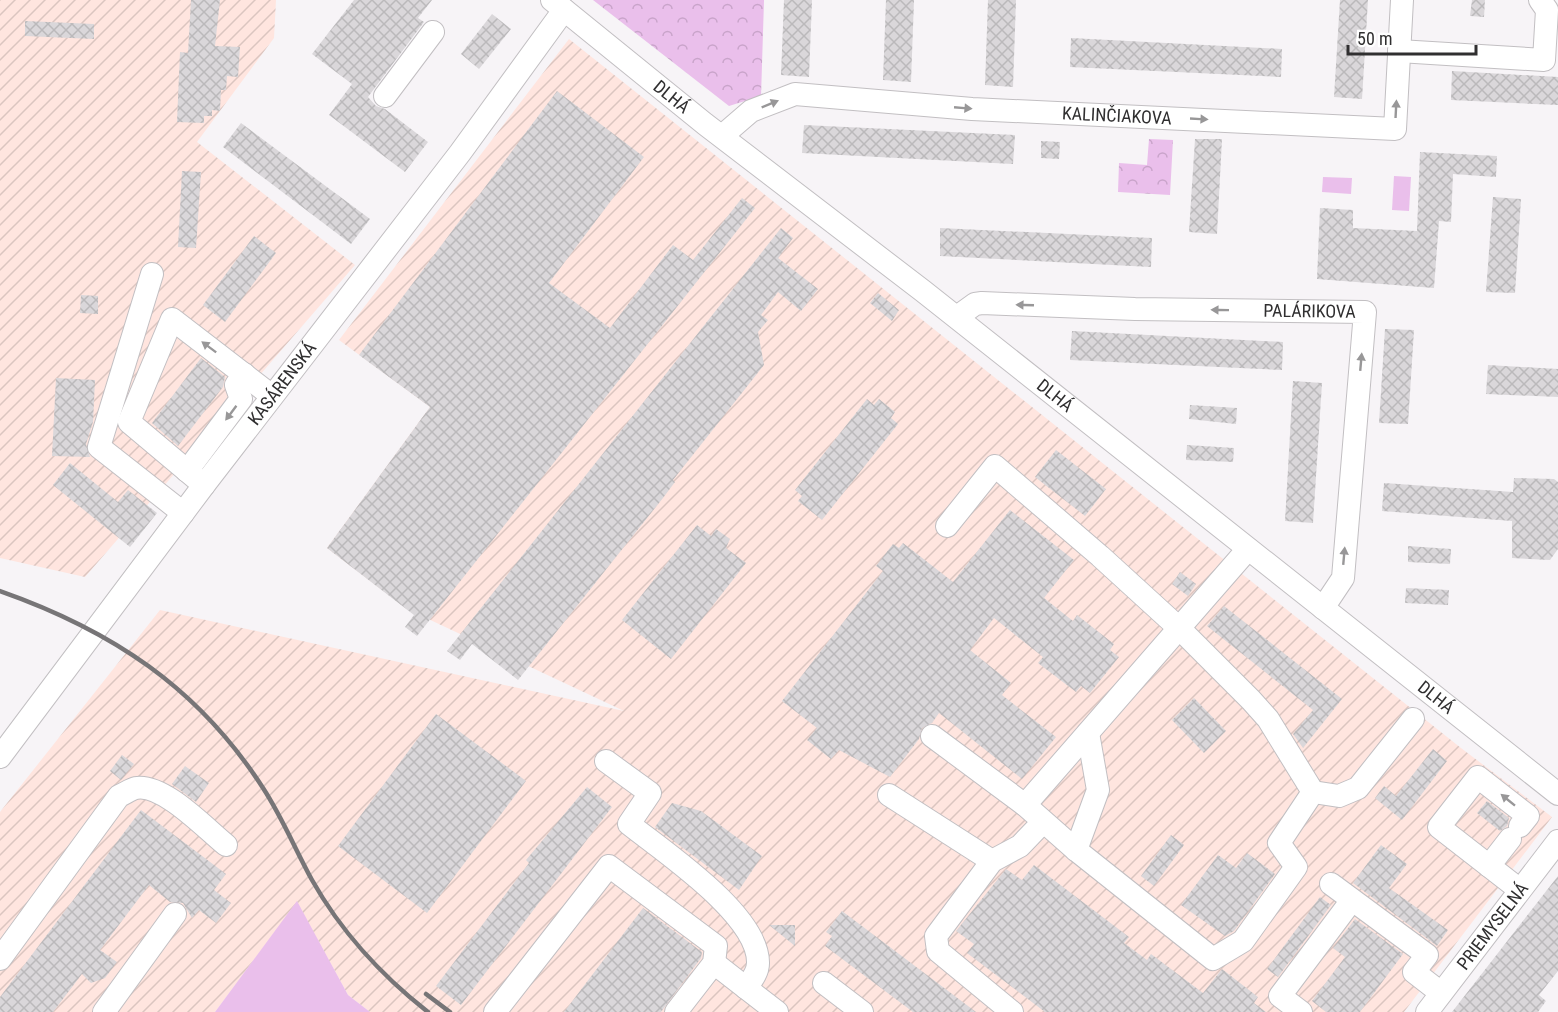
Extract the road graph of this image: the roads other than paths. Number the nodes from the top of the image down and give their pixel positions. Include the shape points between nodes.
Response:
1 (1402, 0) edge
2 (1540, 0) edge
3 (558, 5) edge
4 (433, 32) dead end
5 (1399, 51) junction
6 (384, 96) dead end
7 (722, 136) junction
8 (152, 274) dead end
9 (957, 317) junction
10 (244, 374) junction
11 (272, 396) junction
12 (187, 472) junction
13 (183, 513) junction
14 (948, 526) dead end
15 (1248, 549) junction
16 (1323, 608) junction
17 (1180, 629) junction
18 (1413, 719) dead end
19 (1088, 733) junction
20 (932, 736) dead end
21 (0, 757) edge
22 (606, 761) dead end
23 (1313, 792) junction
24 (1558, 794) edge
25 (890, 795) dead end
26 (1025, 805) junction
27 (1043, 822) junction
28 (1558, 841) edge
29 (226, 845) dead end
30 (1076, 850) junction
31 (992, 861) junction
32 (1489, 866) junction
33 (1331, 884) dead end
34 (1520, 890) junction
35 (1352, 900) junction
36 (175, 914) dead end
37 (0, 959) edge
38 (714, 963) junction
39 (824, 983) dead end
40 (746, 988) junction
41 (1442, 993) junction
42 (104, 1012) edge
43 (495, 1012) edge
44 (676, 1012) edge
45 (777, 1012) edge
46 (862, 1012) edge
47 (1012, 1012) edge
48 (1301, 1012) edge
49 (1427, 1012) edge

1 - 5 street, KALINČIAKOVA
2 - 5 street via 1547,10 1544,60
3 - 7 street, DLHÁ
3 - 11 street, KASÁRENSKÁ via 460,153
4 - 6 street
7 -> 5 street, KALINČIAKOVA via 751,111 795,94 972,109 1395,129
7 - 9 street, DLHÁ
8 - 13 street via 99,447
9 - 15 street, DLHÁ
16 -> 9 street, PALÁRIKOVA via 1343,578 1365,312 982,303
10 - 11 street
10 -> 12 street via 236,385 242,399
10 -> 12 street via 172,320 129,422
11 - 12 street, KASÁRENSKÁ
12 - 13 street, KASÁRENSKÁ
13 - 21 street, KASÁRENSKÁ
14 - 17 street via 995,466
15 - 16 street, DLHÁ
15 - 17 street
16 - 24 street, DLHÁ
17 - 19 street
17 - 23 street via 1268,720
18 - 23 street via 1358,788 1339,796
19 - 26 street
19 - 30 street via 1098,790
20 - 26 street
22 - 40 street via 650,793 629,824 738,915 757,954 756,972
23 - 30 street via 1280,843 1296,867 1243,941 1213,959
25 - 31 street
26 - 27 street
27 - 30 street
27 - 31 street via 1020,846
28 - 34 street, PRIEMYSELNÁ
29 - 37 street via 151,789 136,788 119,796
31 - 47 street via 936,936 938,951
32 -> 32 street via 1527,816 1478,777 1439,827
32 - 34 street
33 - 35 street
34 - 41 street, PRIEMYSELNÁ
35 - 41 street via 1427,956 1414,972
35 - 48 street via 1280,996
36 - 42 street
38 - 40 street
38 - 43 street via 716,946 609,866
38 - 44 street
39 - 46 street
40 - 45 street
41 - 49 street, PRIEMYSELNÁ

